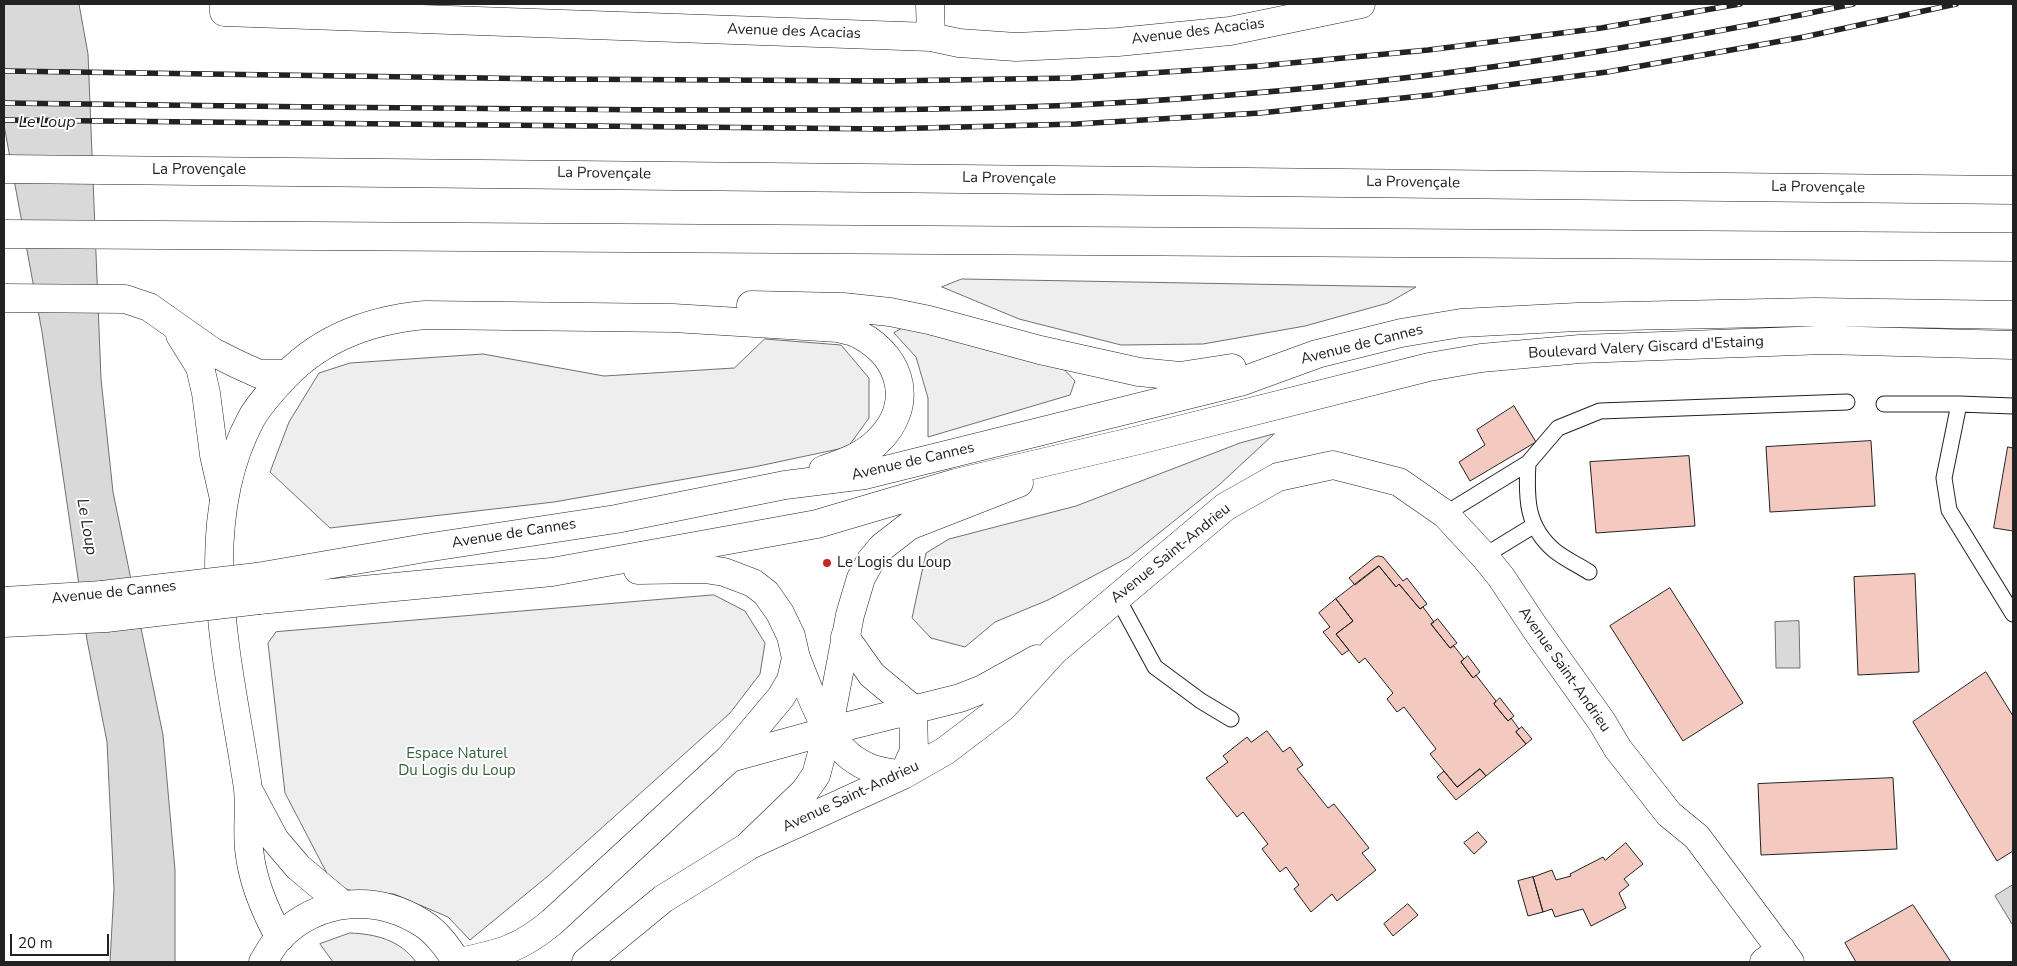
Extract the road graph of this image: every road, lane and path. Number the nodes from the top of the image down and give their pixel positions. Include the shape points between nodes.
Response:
1 (930, 4) edge
2 (1361, 4) edge
3 (224, 8) edge
4 (542, 13) edge
5 (931, 37) junction
6 (4, 169) edge
7 (2013, 190) edge
8 (4, 234) edge
9 (2013, 247) edge
10 (4, 298) edge
11 (2013, 315) edge
12 (165, 317) junction
13 (673, 318) junction
14 (2013, 345) edge
15 (1317, 354) junction
16 (287, 374) junction
17 (1847, 402) dead end
18 (1884, 404) dead end
19 (1959, 404) junction
20 (2013, 406) edge
21 (1140, 440) junction
22 (1528, 463) junction
23 (784, 484) junction
24 (224, 499) junction
25 (1444, 514) junction
26 (1533, 526) junction
27 (1484, 556) junction
28 (552, 572) junction
29 (1588, 572) dead end
30 (258, 588) junction
31 (1117, 597) junction
32 (4, 601) edge
33 (104, 607) junction
34 (2013, 614) edge
35 (4, 622) edge
36 (846, 637) junction
37 (1054, 651) junction
38 (796, 658) junction
39 (913, 709) junction
40 (1231, 719) dead end
41 (828, 731) junction
42 (730, 758) junction
43 (903, 775) junction
44 (248, 789) junction
45 (746, 847) junction
46 (342, 904) junction
47 (280, 938) junction
48 (1779, 958) edge
49 (263, 962) edge
50 (458, 962) edge
51 (586, 962) edge

1 - 5 main road
2 - 5 main road, Avenue des Acacias via 1230,31 1118,42 1016,47 959,43
3 - 4 main road, Avenue des Acacias
4 - 5 main road, Avenue des Acacias
6 - 7 main road, La Provençale
8 - 9 main road
10 - 12 main road via 125,299 149,307
11 - 15 main road, Avenue de Cannes via 1815,312 1461,323 1401,333
12 - 16 main road via 214,352 237,364 259,374
12 - 24 main road via 200,367
13 - 15 main road via 727,305 843,307 890,312 1090,362 1180,376
13 - 16 main road via 425,315 398,318 373,323 327,343 306,356
13 - 23 main road via 838,328 859,334 886,356 900,384 900,400 889,429 860,456
14 - 21 main road, Boulevard Valery Giscard d'Estaing via 1824,340 1580,349 1481,358 1429,367
15 - 23 main road, Avenue de Cannes via 1240,382 1027,436 865,475
16 - 24 main road via 252,418 237,452
17 - 22 lane via 1600,411 1558,428
18 - 19 lane
19 - 20 lane
19 - 34 lane via 1944,478 1949,510
21 - 28 main road, Avenue de Cannes via 956,483 817,524
21 - 36 main road via 909,526 871,560 861,578
22 - 25 lane
22 - 26 lane via 1526,493
23 - 30 main road, Avenue de Cannes via 616,518 425,548
24 - 44 main road via 220,548 222,612
25 - 27 main road, Avenue Saint-Andrieu
25 - 31 main road, Avenue Saint-Andrieu via 1399,482 1333,464 1278,477 1226,507
26 - 27 lane
26 - 29 lane via 1555,551
27 - 48 main road, Avenue Saint-Andrieu via 1618,749 1669,814 1697,836
28 - 30 main road, Avenue de Cannes
28 - 38 main road via 705,569 724,572 753,583 766,593 791,636
30 - 33 main road, Avenue de Cannes, bridge
31 - 37 main road, Avenue Saint-Andrieu
31 - 40 lane via 1155,667
32 - 33 main road, Avenue de Cannes
33 - 35 main road, Avenue de Cannes
36 - 39 main road via 872,675
36 - 41 main road
37 - 39 main road via 982,689 960,698
37 - 43 main road, Avenue Saint-Andrieu via 1004,707 946,751
38 - 41 main road
38 - 42 main road via 791,680 781,697
39 - 41 main road
39 - 43 main road via 914,751
41 - 42 main road
41 - 43 main road via 857,762
41 - 45 main road via 816,775 805,791
42 - 50 main road via 532,938 511,949
43 - 45 main road, Avenue Saint-Andrieu
44 - 46 main road via 275,840 298,867
44 - 47 main road via 249,849 257,887
45 - 51 main road via 663,899
46 - 47 main road via 303,919
46 - 50 main road via 366,903 396,909 423,923 446,944
47 - 49 main road

